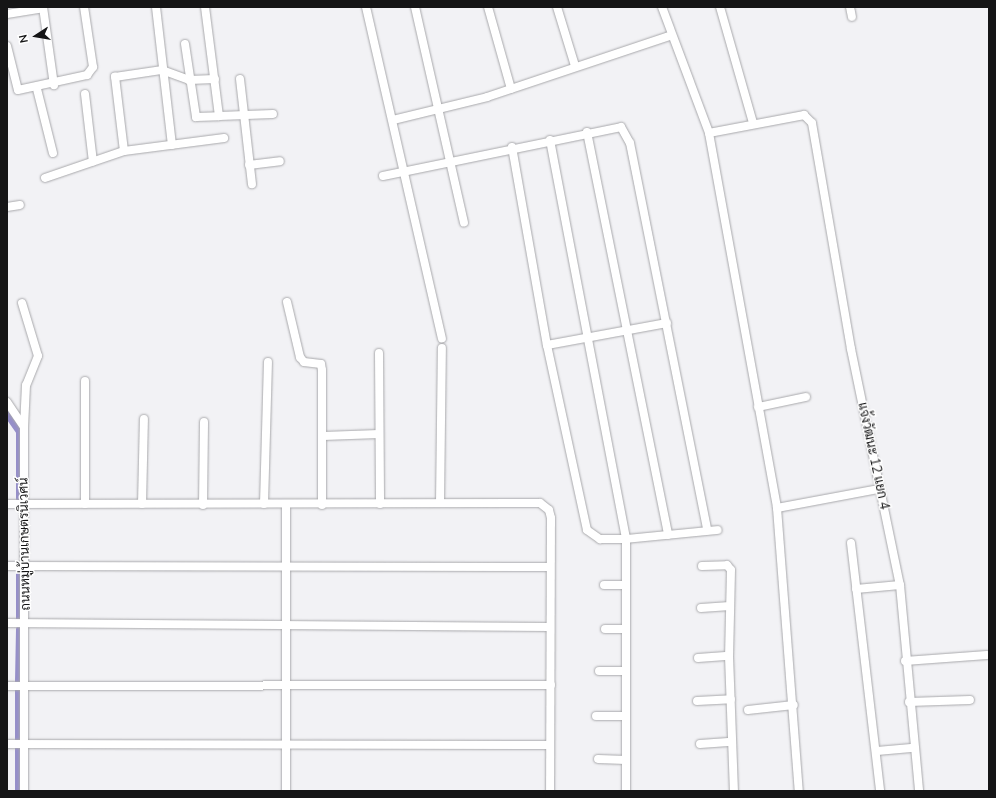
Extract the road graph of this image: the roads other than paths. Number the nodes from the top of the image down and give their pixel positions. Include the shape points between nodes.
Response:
1 (84, 7) edge
2 (156, 7) edge
3 (205, 7) edge
4 (366, 7) edge
5 (415, 7) edge
6 (488, 7) edge
7 (556, 7) edge
8 (662, 7) edge
9 (720, 7) edge
10 (850, 7) edge
11 (43, 8) edge
12 (7, 14) edge
13 (852, 16) dead end
14 (672, 34) junction
15 (185, 44) dead end
16 (7, 46) edge
17 (574, 66) junction
18 (162, 70) junction
19 (215, 79) junction
20 (240, 79) dead end
21 (189, 80) junction
22 (54, 85) junction
23 (37, 89) junction
24 (511, 89) junction
25 (85, 94) dead end
26 (440, 109) junction
27 (273, 114) dead end
28 (219, 116) junction
29 (243, 116) junction
30 (392, 120) junction
31 (753, 122) junction
32 (587, 132) junction
33 (709, 133) junction
34 (224, 138) dead end
35 (550, 140) junction
36 (172, 144) junction
37 (512, 147) junction
38 (124, 151) junction
39 (53, 153) dead end
40 (280, 161) dead end
41 (93, 162) junction
42 (450, 162) junction
43 (249, 165) junction
44 (405, 171) junction
45 (383, 176) dead end
46 (45, 178) dead end
47 (252, 184) dead end
48 (20, 205) dead end
49 (7, 207) edge
50 (464, 222) dead end
51 (287, 302) dead end
52 (22, 303) dead end
53 (666, 324) junction
54 (628, 330) junction
55 (588, 337) junction
56 (442, 338) dead end
57 (548, 345) junction
58 (442, 348) dead end
59 (379, 353) dead end
60 (268, 362) dead end
61 (85, 380) dead end
62 (806, 397) dead end
63 (7, 402) edge
64 (758, 407) junction
65 (144, 419) dead end
66 (204, 422) dead end
67 (24, 427) junction
68 (380, 434) junction
69 (323, 436) junction
70 (879, 489) junction
71 (440, 503) junction
72 (7, 504) edge
73 (24, 504) junction
74 (85, 504) junction
75 (142, 504) junction
76 (264, 504) junction
77 (380, 504) junction
78 (203, 505) junction
79 (286, 505) junction
80 (322, 505) junction
81 (777, 508) junction
82 (707, 530) junction
83 (718, 530) dead end
84 (668, 535) junction
85 (626, 539) junction
86 (851, 543) dead end
87 (7, 566) edge
88 (25, 566) junction
89 (702, 566) dead end
90 (287, 567) junction
91 (550, 568) junction
92 (604, 585) dead end
93 (625, 585) junction
94 (900, 585) junction
95 (856, 589) junction
96 (730, 606) junction
97 (701, 608) dead end
98 (7, 623) edge
99 (25, 623) junction
100 (549, 627) junction
101 (286, 628) junction
102 (605, 629) dead end
103 (626, 629) junction
104 (988, 655) dead end
105 (729, 656) junction
106 (698, 658) dead end
107 (905, 661) junction
108 (598, 671) dead end
109 (626, 671) junction
110 (287, 684) junction
111 (551, 685) junction
112 (7, 686) edge
113 (25, 686) junction
114 (731, 699) junction
115 (970, 700) dead end
116 (697, 701) dead end
117 (909, 702) junction
118 (794, 705) junction
119 (748, 710) dead end
120 (596, 716) dead end
121 (626, 716) junction
122 (732, 742) junction
123 (7, 744) edge
124 (286, 744) junction
125 (700, 744) dead end
126 (24, 745) junction
127 (550, 745) junction
128 (914, 748) junction
129 (877, 751) junction
130 (598, 759) dead end
131 (626, 760) junction
132 (24, 791) edge
133 (286, 791) edge
134 (550, 791) edge
135 (626, 791) edge
136 (734, 791) edge
137 (799, 791) edge
138 (880, 791) edge
139 (919, 791) edge

1 - 22 street via 91,72
2 - 18 street
3 - 19 street
4 - 30 street
5 - 26 street
6 - 24 street
7 - 17 street
8 - 14 street
9 - 31 street
10 - 13 street
11 - 12 street
11 - 22 street
14 - 17 street
14 - 33 street
15 - 21 street
16 - 23 street via 18,90
17 - 24 street
18 - 21 street
18 - 36 street
18 - 38 street via 112,78
19 - 21 street
19 - 28 street
20 - 29 street
21 - 28 street via 196,117
22 - 23 street
23 - 39 street
24 - 26 street
25 - 41 street
26 - 30 street
26 - 42 street
27 - 29 street
28 - 29 street
29 - 43 street
30 - 44 street
31 - 33 street
31 - 70 street, แจ้งวัฒนะ 12 แยก 4 via 804,115 812,123
32 - 35 street
32 - 53 street via 615,126 621,127 627,134
32 - 54 street
33 - 64 street
34 - 36 street
35 - 37 street
35 - 55 street
36 - 38 street
37 - 42 street
37 - 57 street
38 - 41 street
40 - 43 street
41 - 46 street
42 - 44 street
42 - 50 street
43 - 47 street
44 - 45 street
44 - 56 street
48 - 49 street
51 - 69 street via 300,357 304,362 321,364
52 - 67 street, ถนนหมู่บ้านเกษตรนิเวศน์ via 38,356 26,385
53 - 54 street
53 - 82 street
54 - 55 street
54 - 84 street
55 - 57 street
55 - 85 street
57 - 85 street via 587,530 600,539
58 - 71 street
59 - 68 street
60 - 76 street
61 - 74 street
62 - 64 street
63 - 67 street
64 - 81 street
65 - 75 street
66 - 78 street
67 - 73 street, ถนนหมู่บ้านเกษตรนิเวศน์
68 - 69 street
68 - 77 street
69 - 80 street
70 - 81 street
70 - 94 street, แจ้งวัฒนะ 12 แยก 4
71 - 77 street
71 - 91 street via 540,503 549,510 551,518
72 - 73 street
73 - 74 street
73 - 88 street, ถนนหมู่บ้านเกษตรนิเวศน์
74 - 75 street
75 - 78 street
76 - 78 street
76 - 79 street
77 - 80 street
79 - 80 street
79 - 90 street
81 - 118 street
82 - 83 street
82 - 84 street
84 - 85 street
85 - 93 street
86 - 95 street
87 - 88 street
88 - 90 street
88 - 99 street, ถนนหมู่บ้านเกษตรนิเวศน์
89 - 96 street via 730,567
90 - 91 street
90 - 101 street
91 - 100 street
92 - 93 street
93 - 103 street
94 - 95 street
94 - 107 street, แจ้งวัฒนะ 12 แยก 4
95 - 129 street
96 - 97 street
96 - 105 street
98 - 99 street
99 - 101 street
99 - 113 street, ถนนหมู่บ้านเกษตรนิเวศน์
100 - 101 street
100 - 111 street
101 - 110 street
102 - 103 street
103 - 109 street
104 - 107 street
105 - 106 street
105 - 114 street
107 - 117 street, แจ้งวัฒนะ 12 แยก 4
108 - 109 street
109 - 121 street
110 - 111 street
110 - 113 street
110 - 124 street
111 - 127 street
112 - 113 street
113 - 126 street, ถนนหมู่บ้านเกษตรนิเวศน์
114 - 116 street
114 - 122 street
115 - 117 street
117 - 128 street, แจ้งวัฒนะ 12 แยก 4
118 - 119 street
118 - 137 street
120 - 121 street
121 - 131 street
122 - 125 street
122 - 136 street
123 - 126 street
124 - 126 street
124 - 127 street
124 - 133 street
126 - 132 street, ถนนหมู่บ้านเกษตรนิเวศน์
127 - 134 street
128 - 129 street
128 - 139 street, แจ้งวัฒนะ 12 แยก 4
129 - 138 street
130 - 131 street
131 - 135 street

